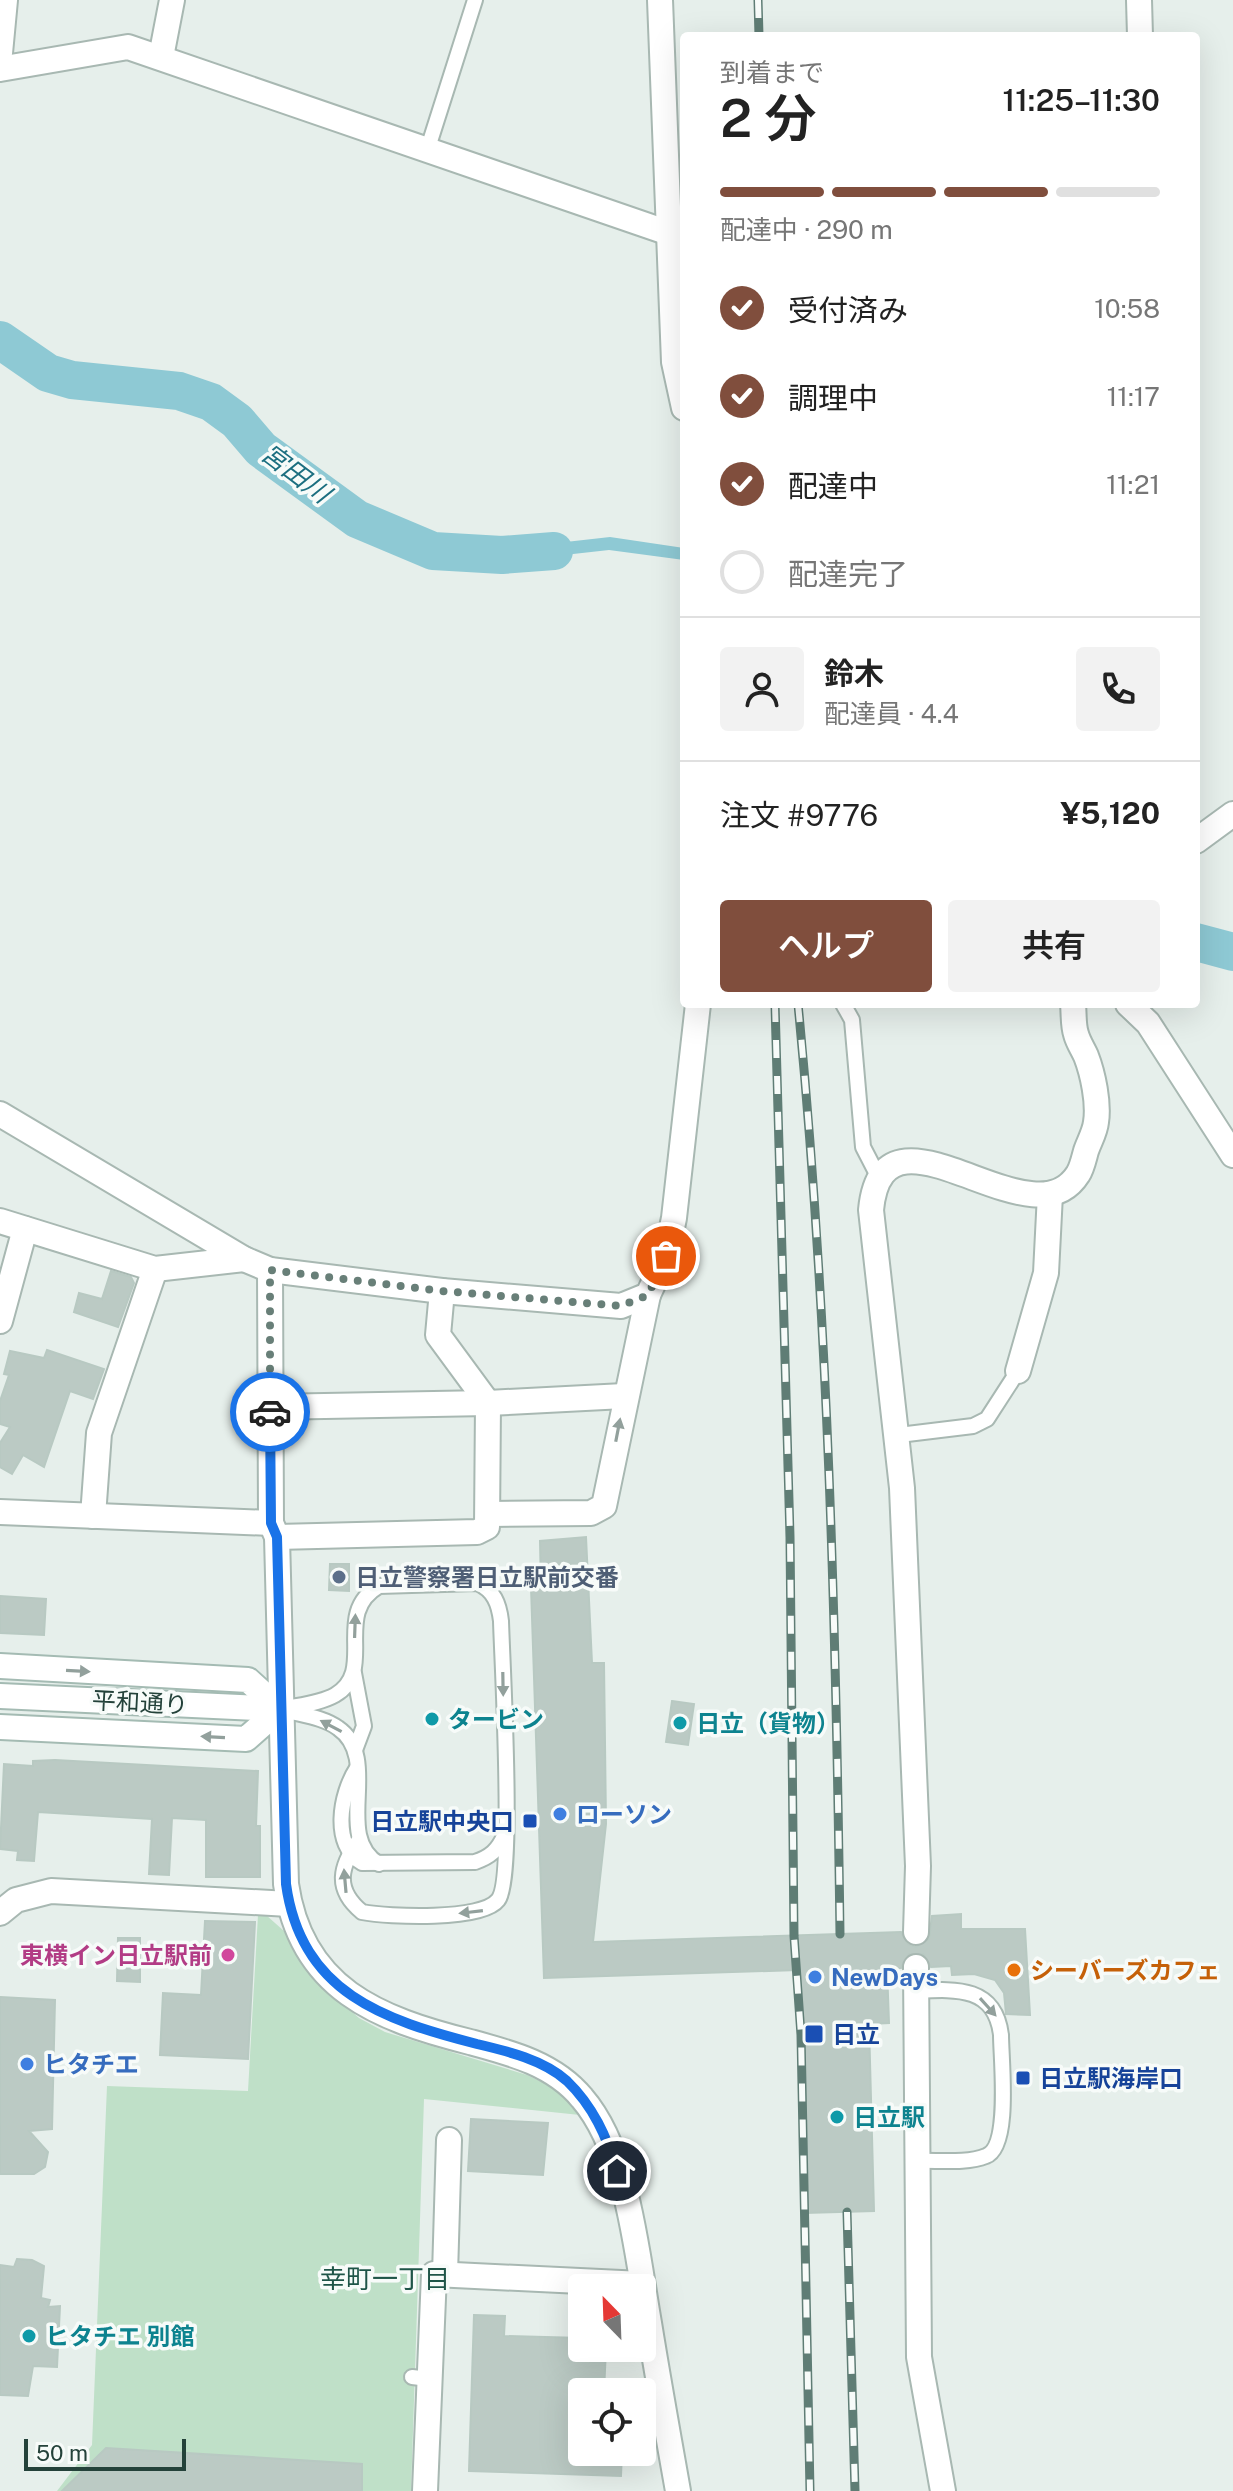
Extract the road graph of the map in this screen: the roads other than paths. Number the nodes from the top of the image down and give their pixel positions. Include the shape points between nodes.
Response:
1 (5, 0) edge
2 (172, 0) edge
3 (475, 0) edge
4 (660, 0) edge
5 (1139, 0) edge
6 (1140, 32) edge
7 (0, 53) edge
8 (161, 57) junction
9 (0, 69) edge
10 (427, 151) junction
11 (669, 233) junction
12 (680, 390) edge
13 (1233, 814) edge
14 (1200, 838) edge
15 (698, 1008) edge
16 (845, 1008) edge
17 (1073, 1008) edge
18 (1132, 1008) edge
19 (0, 1114) edge
20 (1233, 1155) edge
21 (879, 1178) junction
22 (1050, 1194) junction
23 (0, 1221) edge
24 (25, 1229) junction
25 (244, 1259) junction
26 (155, 1269) junction
27 (270, 1270) junction
28 (442, 1291) junction
29 (648, 1295) junction
30 (0, 1321) edge
31 (1018, 1371) joint
32 (624, 1396) junction
33 (488, 1403) junction
34 (270, 1407) junction
35 (899, 1435) junction
36 (0, 1512) edge
37 (489, 1514) junction
38 (93, 1516) junction
39 (274, 1530) junction
40 (0, 1666) edge
41 (354, 1673) junction
42 (0, 1696) edge
43 (280, 1709) junction
44 (0, 1727) edge
45 (355, 1750) junction
46 (357, 1768) junction
47 (505, 1831) junction
48 (359, 1840) junction
49 (350, 1853) junction
50 (382, 1865) junction
51 (289, 1904) junction
52 (0, 1913) edge
53 (916, 1932) dead end
54 (916, 1979) joint
55 (449, 2140) dead end
56 (916, 2161) junction
57 (445, 2274) junction
58 (640, 2274) edge
59 (568, 2280) edge
60 (656, 2362) edge
61 (425, 2491) edge
62 (678, 2491) edge
63 (943, 2491) edge

1 - 7 street
2 - 8 street
3 - 10 lane
4 - 11 street
5 - 6 street
8 - 9 street via 128,47
8 - 10 street
10 - 11 street
11 - 12 street via 674,362
13 - 14 street
15 - 29 street via 674,1218 666,1256
16 - 21 lane via 852,1020 863,1147
17 - 22 street via 1076,1035 1093,1082 1096,1122 1078,1175
18 - 20 street via 1148,1023
19 - 25 street
21 - 22 street via 913,1160 933,1162 1019,1193
21 - 35 street via 871,1210
22 - 31 street via 1046,1273
23 - 24 street
24 - 26 street
24 - 30 street
25 - 26 street
25 - 27 street
26 - 38 street via 99,1433
27 - 28 street
27 - 34 street
28 - 29 street via 621,1306
28 - 33 street via 438,1335
29 - 32 street
31 - 35 lane via 987,1419 973,1426
32 - 33 street
37 -> 32 street via 591,1513 604,1506
33 - 34 street
33 - 37 street
34 - 39 street
35 - 53 street via 918,1866
36 - 38 street
37 - 39 street via 487,1527 477,1532
38 - 39 street
39 - 43 street
40 -> 43 street via 248,1680
41 - 43 lane via 335,1695
41 - 45 lane via 364,1726
41 -> 47 lane via 356,1610 367,1593 389,1585 477,1583 488,1588 501,1621
42 - 43 street, 平和通り
43 -> 44 street via 246,1739
45 -> 43 lane via 338,1728
43 - 51 street
45 - 46 lane
46 - 48 lane
46 - 49 lane via 344,1797 344,1841
47 -> 49 lane via 505,1886 499,1899 476,1913 362,1912 347,1896 344,1883
47 - 50 lane via 500,1846 475,1862
48 - 49 lane
48 - 50 lane via 363,1852
49 - 50 lane via 362,1863
51 - 52 street via 51,1891 16,1900
51 - 58 street via 306,1948 322,1969 369,2008 538,2064 565,2079 584,2099 611,2151
54 - 56 street
54 -> 56 lane via 967,1991 992,2008 999,2020 1002,2130 998,2146 985,2157
55 - 57 street
56 - 63 street via 919,2357
57 - 59 street
57 - 61 street via 434,2274 421,2378
60 - 62 street

